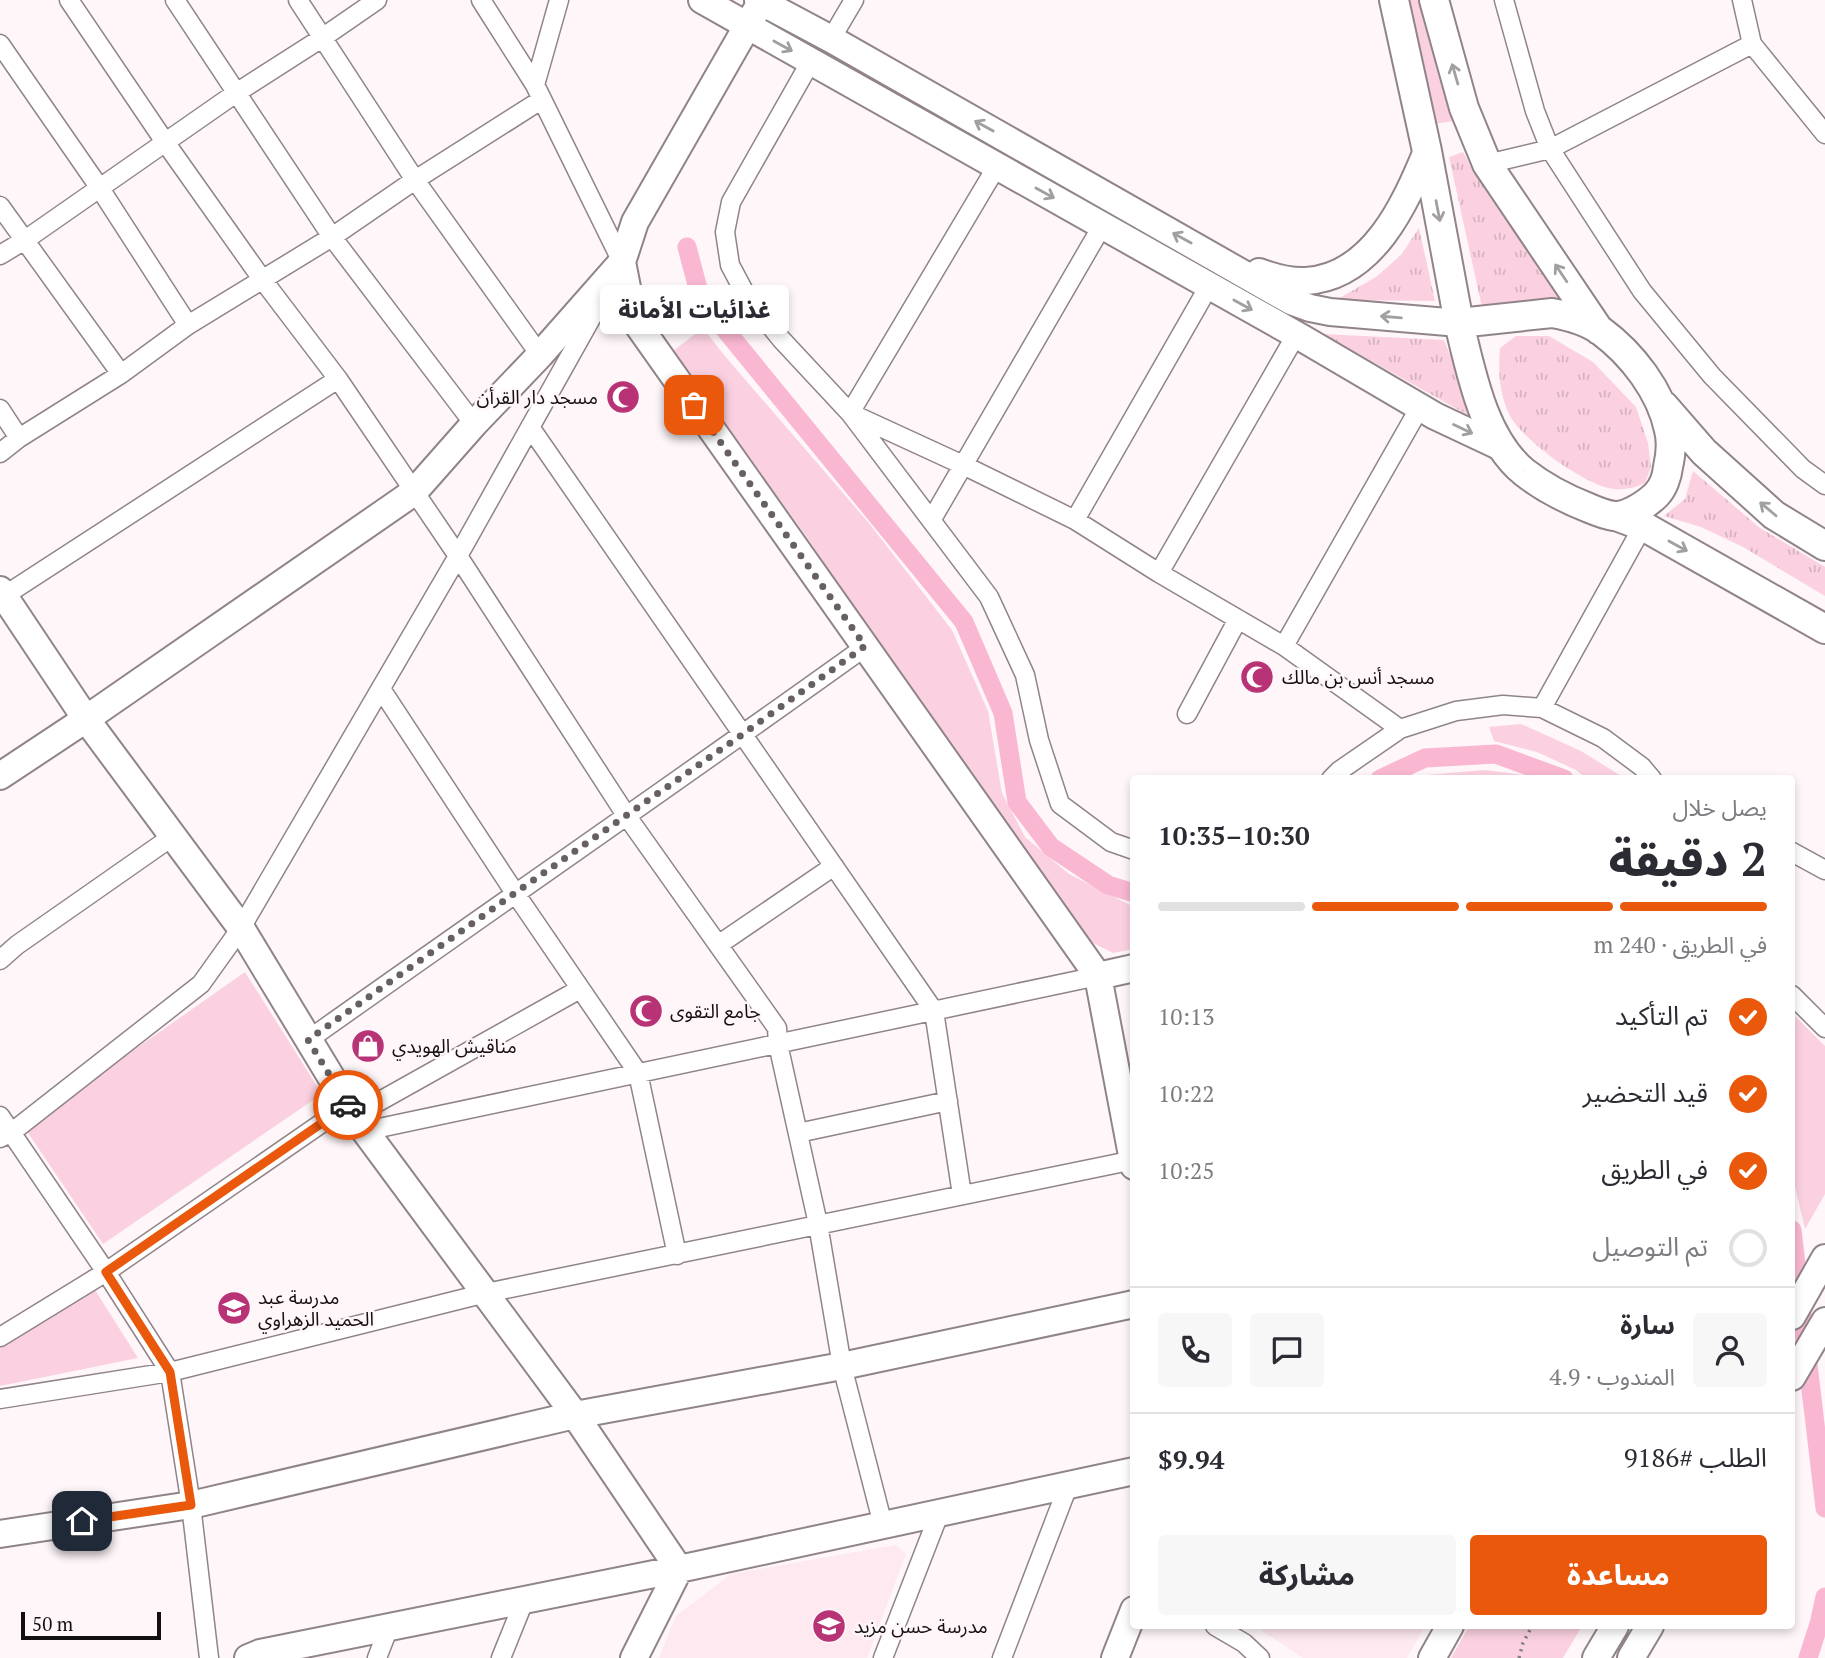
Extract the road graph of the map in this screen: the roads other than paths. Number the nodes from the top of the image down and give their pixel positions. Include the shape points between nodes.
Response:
1 (69, 0) edge
2 (175, 0) edge
3 (298, 0) edge
4 (377, 0) edge
5 (481, 0) edge
6 (558, 0) edge
7 (702, 0) edge
8 (854, 0) edge
9 (1394, 0) edge
10 (1434, 0) edge
11 (1504, 0) edge
12 (1742, 0) edge
13 (760, 1) edge
14 (748, 26) junction
15 (322, 38) junction
16 (831, 39) junction
17 (0, 44) edge
18 (1752, 44) junction
19 (811, 61) junction
20 (236, 93) junction
21 (538, 93) junction
22 (1825, 134) edge
23 (165, 142) junction
24 (1550, 149) junction
25 (1427, 151) junction
26 (1487, 164) junction
27 (997, 166) junction
28 (415, 180) junction
29 (99, 187) junction
30 (0, 206) edge
31 (1102, 226) junction
32 (332, 237) junction
33 (25, 240) junction
34 (0, 255) edge
35 (622, 262) junction
36 (1227, 263) junction
37 (262, 279) junction
38 (1209, 286) junction
39 (1459, 323) junction
40 (188, 325) junction
41 (1599, 330) junction
42 (1296, 335) junction
43 (540, 355) junction
44 (121, 374) junction
45 (338, 379) junction
46 (1660, 401) junction
47 (1420, 407) junction
48 (0, 409) edge
49 (850, 413) junction
50 (474, 424) junction
51 (530, 427) junction
52 (19, 438) junction
53 (1503, 448) junction
54 (0, 453) edge
55 (963, 465) junction
56 (1825, 485) edge
57 (414, 492) junction
58 (1616, 516) junction
59 (932, 519) junction
60 (1075, 520) junction
61 (1643, 526) junction
62 (1825, 545) edge
63 (458, 556) junction
64 (1159, 573) junction
65 (2, 593) edge
66 (1238, 619) junction
67 (1825, 629) edge
68 (865, 646) junction
69 (1284, 646) junction
70 (381, 689) junction
71 (1542, 708) junction
72 (1187, 714) dead end
73 (86, 719) junction
74 (1400, 729) junction
75 (743, 734) junction
76 (1647, 773) edge
77 (1335, 775) edge
78 (0, 776) edge
79 (626, 815) junction
80 (173, 836) junction
81 (1130, 849) edge
82 (1795, 854) edge
83 (834, 866) junction
84 (1825, 870) edge
85 (515, 893) junction
86 (241, 928) junction
87 (8, 942) edge
88 (718, 946) junction
89 (0, 960) edge
90 (1130, 969) edge
91 (1098, 976) junction
92 (580, 989) junction
93 (1795, 998) edge
94 (934, 1011) junction
95 (1825, 1028) edge
96 (308, 1040) junction
97 (778, 1044) junction
98 (638, 1073) junction
99 (948, 1101) junction
100 (0, 1116) edge
101 (356, 1117) junction
102 (798, 1133) junction
103 (6, 1135) edge
104 (1130, 1141) edge
105 (1130, 1163) edge
106 (962, 1195) junction
107 (818, 1224) junction
108 (677, 1255) junction
109 (1824, 1260) edge
110 (106, 1272) junction
111 (486, 1293) junction
112 (1130, 1305) edge
113 (1795, 1311) edge
114 (1824, 1322) edge
115 (0, 1337) edge
116 (842, 1366) junction
117 (170, 1372) junction
118 (1795, 1372) edge
119 (0, 1399) edge
120 (575, 1415) junction
121 (1130, 1472) edge
122 (1068, 1486) junction
123 (191, 1505) junction
124 (939, 1514) junction
125 (883, 1525) junction
126 (0, 1534) edge
127 (679, 1569) junction
128 (524, 1601) junction
129 (1130, 1620) edge
130 (389, 1628) junction
131 (1220, 1629) edge
132 (1448, 1629) edge
133 (1613, 1629) edge
134 (1648, 1629) edge
135 (256, 1656) edge
136 (209, 1658) edge
137 (377, 1658) edge
138 (501, 1658) edge
139 (634, 1658) edge
140 (883, 1658) edge
141 (1002, 1658) edge
142 (1115, 1658) edge
143 (1260, 1658) edge
144 (1432, 1658) edge
145 (1596, 1658) edge
146 (1631, 1658) edge

1 - 23 street
2 - 20 street
3 - 15 street
4 - 15 street
5 - 21 street
6 - 21 street
7 - 14 main road
8 - 16 street
9 - 25 main road
26 -> 10 main road via 1464,108
11 - 24 street
12 - 18 street
13 - 14 main road
13 - 16 main road
14 -> 19 main road
14 - 35 main road via 635,222
15 - 20 street
15 - 28 street
36 -> 16 main road
17 - 29 street
18 - 22 street
18 - 24 street
19 - 27 main road
19 - 49 street via 731,202 724,232 730,265 747,297
20 - 23 street
20 - 32 street
21 - 28 street
21 - 35 street
23 - 29 street
23 - 37 street
24 - 26 street
24 - 56 street via 1659,312 1712,376 1803,470
25 - 36 main road via 1385,233 1344,270 1304,281
25 -> 39 main road
41 -> 26 main road
27 -> 31 main road
27 - 49 street
28 - 32 street
28 - 43 street
29 - 33 street
29 - 40 street
30 - 33 street
31 - 38 main road
31 - 55 street
32 - 37 street
32 - 50 street
33 - 34 street
33 - 44 street
35 - 43 main road
35 - 51 street
35 - 68 main road via 632,318
39 -> 36 main road via 1310,308
37 - 40 street
37 - 45 street
38 -> 42 main road
38 - 60 street
39 - 41 main road via 1552,313
39 - 53 main road via 1483,408
40 - 44 street
41 - 46 main road via 1626,352
42 - 47 main road
42 - 64 street
43 - 50 main road
44 - 52 street
45 - 57 street
45 - 65 street
46 - 58 main road via 1670,430 1667,475 1658,494 1641,508
62 -> 46 main road via 1774,514 1704,452
47 -> 53 main road
47 - 69 street
48 - 52 street
49 - 55 street
49 - 59 street
50 - 57 main road
51 - 63 street
51 - 75 street
52 - 54 street
53 - 58 main road via 1523,471 1568,500
55 - 59 street
55 - 60 street
57 - 63 street
57 - 73 main road
58 - 61 main road
59 - 81 street via 989,597 1026,675 1039,740 1060,804 1111,842
60 - 64 street
61 -> 67 main road
61 - 71 street
63 - 70 street
63 - 79 street
64 - 66 street
65 - 73 main road
66 - 69 street
66 - 72 street
68 - 75 street
68 - 91 main road
69 - 74 street
70 - 85 street
70 - 86 street
71 - 74 street via 1503,705 1456,711
71 - 76 street via 1604,738
73 - 78 main road
73 - 80 main road
74 - 77 street
75 - 79 street
75 - 83 street
79 - 85 street
79 - 88 street
80 - 86 main road
80 - 87 street
82 - 84 street
83 - 88 street
83 - 94 street
85 - 92 street
85 - 96 street
86 - 96 main road
86 - 103 street via 201,984
87 - 89 street
88 - 97 street via 777,1028
90 - 91 main road
91 - 94 street
91 - 104 main road
92 - 98 street
92 - 101 street
93 - 95 street
94 - 97 street
94 - 99 street
96 - 101 main road
97 - 98 street
97 - 102 street
98 - 101 street
98 - 108 street
99 - 102 street
99 - 106 street
100 - 103 street
101 - 110 street
101 - 111 main road
102 - 107 street
103 - 110 street
105 - 106 street
106 - 107 street
107 - 108 street
107 - 116 street
108 - 111 street
109 - 113 main road
110 - 115 street
110 - 117 street
111 - 117 street
111 - 120 main road
112 - 116 main road
114 - 118 main road
116 - 120 main road
116 - 125 street
117 - 119 street
117 - 123 street
120 - 123 main road
120 - 127 main road
121 - 122 main road
122 - 124 main road
122 - 141 street
123 - 126 main road
123 - 136 street
124 - 125 main road
124 - 140 street
125 - 127 main road
127 - 128 main road
127 - 139 main road
128 - 130 main road
128 - 138 street
129 - 142 main road
130 - 135 main road
130 - 137 street
131 - 143 street
132 - 144 main road
133 - 145 main road
134 - 146 main road

